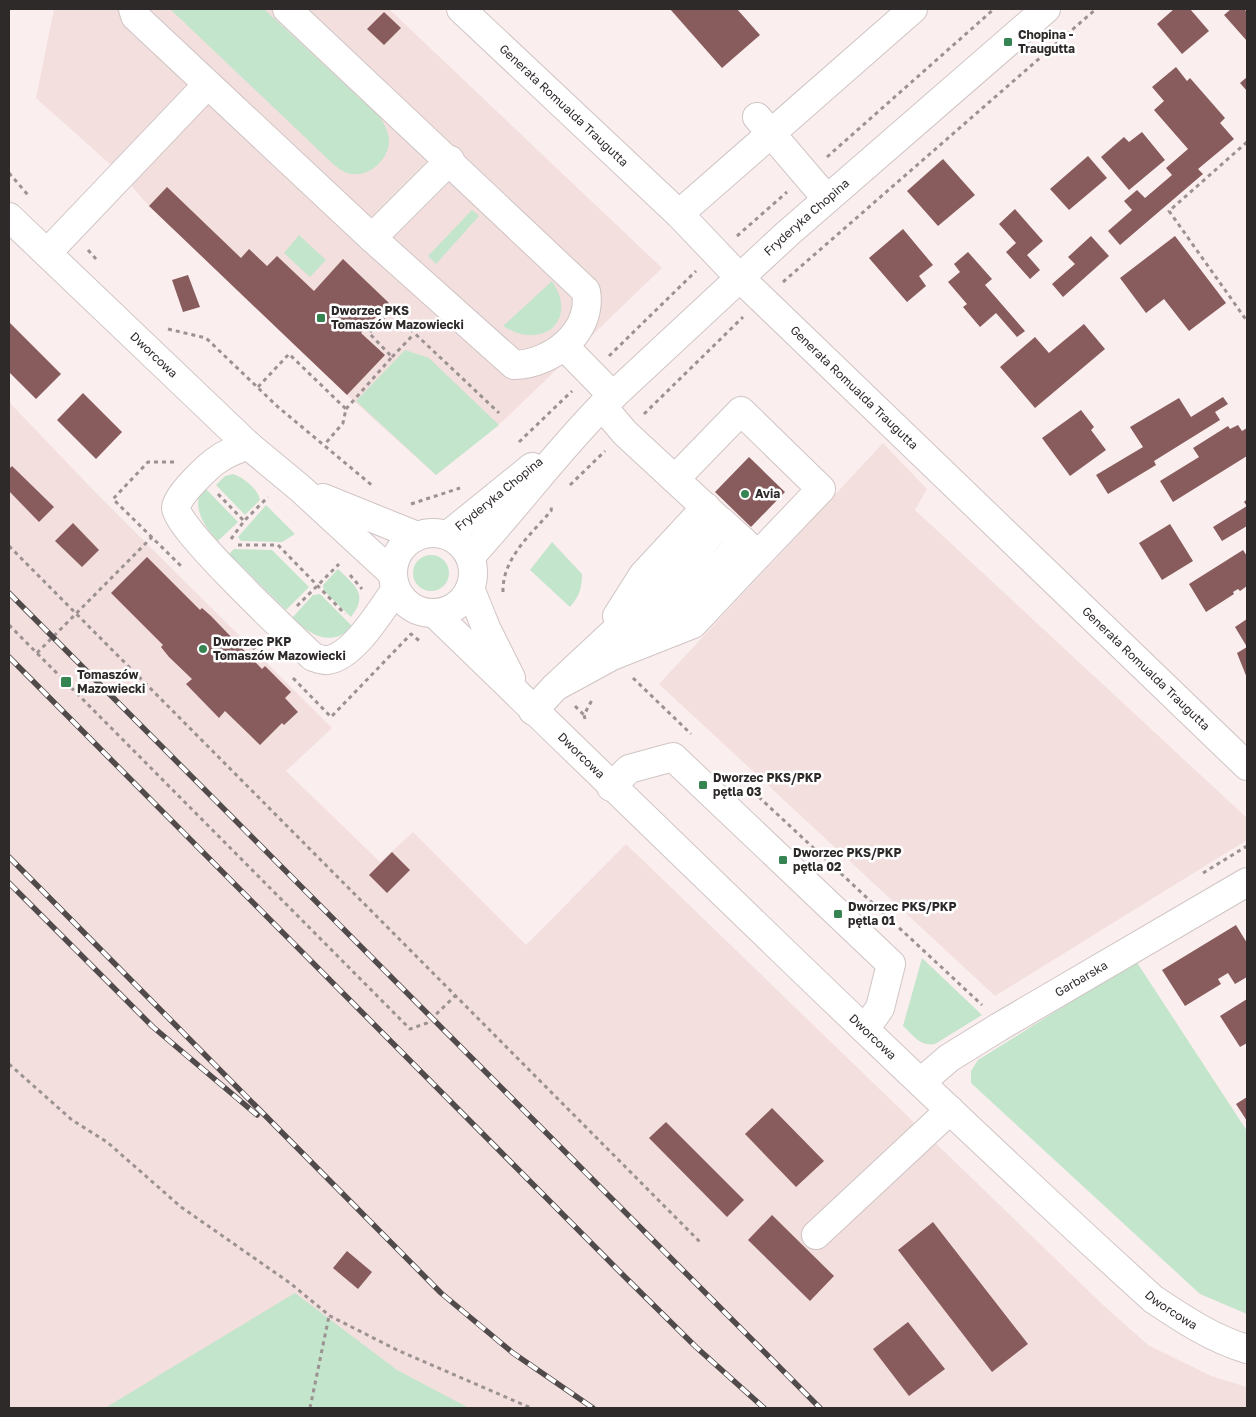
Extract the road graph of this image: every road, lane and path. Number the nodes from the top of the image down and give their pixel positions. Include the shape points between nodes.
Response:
1 (133, 9) edge
2 (288, 9) edge
3 (461, 9) edge
4 (913, 9) edge
5 (994, 9) edge
6 (1046, 9) edge
7 (1096, 9) edge
8 (207, 85) junction
9 (764, 126) junction
10 (1247, 142) edge
11 (450, 160) junction
12 (807, 175) junction
13 (827, 199) junction
14 (679, 214) junction
15 (9, 217) edge
16 (372, 238) junction
17 (733, 240) dead end
18 (47, 253) junction
19 (740, 278) junction
20 (779, 285) dead end
21 (749, 311) dead end
22 (1247, 321) edge
23 (161, 324) dead end
24 (414, 334) junction
25 (564, 346) junction
26 (392, 358) junction
27 (258, 387) junction
28 (607, 401) junction
29 (346, 409) junction
30 (499, 413) dead end
31 (625, 433) junction
32 (574, 434) junction
33 (325, 444) junction
34 (248, 445) junction
35 (675, 479) junction
36 (464, 487) dead end
37 (302, 488) junction
38 (376, 489) dead end
39 (262, 490) dead end
40 (566, 490) dead end
41 (552, 502) dead end
42 (275, 503) dead end
43 (402, 506) dead end
44 (714, 515) junction
45 (448, 535) junction
46 (417, 536) junction
47 (152, 537) dead end
48 (236, 545) dead end
49 (9, 546) edge
50 (751, 548) junction
51 (470, 557) junction
52 (332, 558) dead end
53 (343, 567) dead end
54 (349, 573) dead end
55 (394, 581) junction
56 (470, 588) junction
57 (366, 596) dead end
58 (504, 598) dead end
59 (434, 613) junction
60 (76, 614) junction
61 (9, 625) edge
62 (365, 633) junction
63 (606, 649) junction
64 (37, 653) junction
65 (391, 657) dead end
66 (555, 687) junction
67 (526, 703) junction
68 (584, 715) dead end
69 (1247, 766) edge
70 (611, 787) junction
71 (1247, 846) edge
72 (1197, 877) dead end
73 (1247, 882) edge
74 (455, 996) junction
75 (865, 1028) junction
76 (9, 1064) edge
77 (921, 1082) junction
78 (950, 1110) junction
79 (816, 1235) dead end
80 (700, 1242) dead end
81 (330, 1316) junction
82 (1247, 1349) edge
83 (310, 1408) edge
84 (531, 1408) edge

1 - 8 street via 135,16
2 - 11 street
3 - 14 street, Generała Romualda Traugutta
4 - 9 street
5 - 12 path
6 - 13 street, Fryderyka Chopina
7 - 20 path
8 - 16 street
8 - 18 street
9 - 12 street
9 - 14 street
10 - 22 path via 1169,211
11 - 16 street
11 - 25 street via 586,291 586,315 579,331
12 - 13 street
12 - 17 path
13 - 19 street, Fryderyka Chopina
14 - 19 street, Generała Romualda Traugutta
15 - 18 street, Dworcowa
16 - 25 street via 514,366 542,360
18 - 34 street, Dworcowa
19 - 28 street, Fryderyka Chopina
19 - 69 street, Generała Romualda Traugutta
21 - 31 path
23 - 27 path via 167,329 206,338
24 - 26 path
24 - 26 path via 390,311 369,333
24 - 30 path
25 - 28 street
26 - 29 path
27 - 29 path via 289,354
27 - 33 path
28 - 31 street
28 - 32 street, Fryderyka Chopina
29 - 33 path via 344,423
31 - 35 street
31 - 40 path
32 - 45 street, Fryderyka Chopina
32 - 51 street, Fryderyka Chopina
33 - 38 path
34 - 37 street, Dworcowa
34 - 62 street via 219,458 177,499 175,509 181,521 313,657 326,661 339,656
35 - 44 street
35 - 50 street via 741,411 821,489
36 - 43 path
37 - 46 street, Dworcowa
37 - 55 street, Dworcowa
39 - 42 path
41 - 58 path via 551,511 512,558 504,576
44 - 50 street
44 - 63 street via 659,590
45 - 46 street via 432,533
45 - 51 street
46 - 55 street via 404,545 395,558
47 - 60 path
48 - 62 path via 278,545
49 - 60 path
50 - 63 street via 693,624
51 - 56 street via 473,572
52 - 53 path
54 - 57 path via 361,585
55 - 59 street via 405,602 418,610
55 - 62 street
56 - 59 street via 462,601 449,610
56 - 67 street, Dworcowa via 486,628
59 - 67 street, Dworcowa
60 - 64 path
60 - 74 path
61 - 64 path
62 - 65 path
63 - 66 street
64 - 74 path via 410,1029 427,1024
66 - 67 street
66 - 68 path
67 - 70 street, Dworcowa
70 - 75 street, Dworcowa
70 - 75 street via 629,769 673,757 783,860 891,964 880,1008
71 - 72 path
73 - 77 street, Garbarska via 998,1027 948,1058
74 - 80 path
75 - 77 street, Dworcowa
76 - 81 path via 72,1120 107,1142 180,1206 290,1283
77 - 78 street, Dworcowa
78 - 79 street
78 - 82 street, Dworcowa via 1153,1299 1199,1328
81 - 83 path
81 - 84 path via 397,1350

